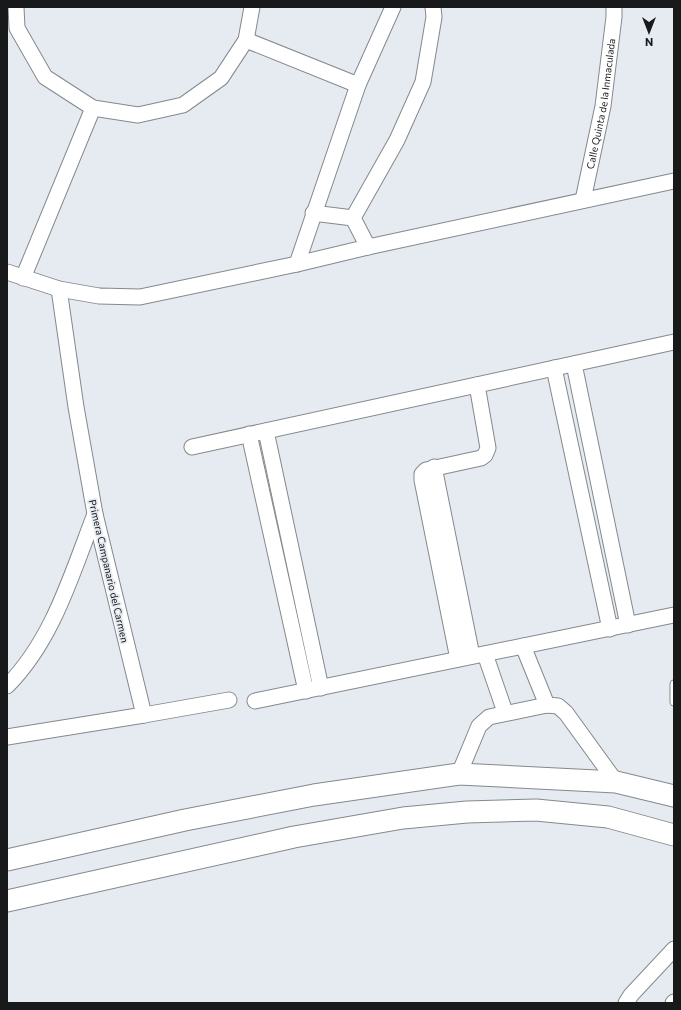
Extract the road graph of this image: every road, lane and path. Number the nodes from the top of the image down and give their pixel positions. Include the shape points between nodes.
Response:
1 (16, 7) edge
2 (252, 7) edge
3 (393, 7) edge
4 (433, 7) edge
5 (614, 7) edge
6 (246, 40) junction
7 (358, 85) junction
8 (92, 108) junction
9 (674, 181) edge
10 (583, 200) junction
11 (313, 213) junction
12 (353, 218) junction
13 (368, 247) junction
14 (297, 264) junction
15 (7, 272) edge
16 (23, 278) junction
17 (59, 288) junction
18 (674, 342) edge
19 (574, 364) junction
20 (554, 368) junction
21 (477, 385) junction
22 (266, 431) junction
23 (249, 434) junction
24 (192, 447) dead end
25 (95, 514) junction
26 (674, 615) edge
27 (628, 625) junction
28 (610, 628) junction
29 (523, 646) junction
30 (472, 656) junction
31 (674, 684) edge
32 (7, 686) edge
33 (314, 689) junction
34 (229, 700) dead end
35 (255, 701) dead end
36 (674, 702) edge
37 (547, 705) junction
38 (505, 712) junction
39 (144, 715) junction
40 (7, 737) edge
41 (460, 774) junction
42 (616, 782) junction
43 (674, 796) edge
44 (674, 835) edge
45 (7, 860) edge
46 (7, 901) edge
47 (674, 949) edge
48 (626, 1003) edge

1 - 8 street via 17,28 45,77
2 - 6 street
3 - 7 street
4 - 12 street via 434,17 423,82 397,140
5 - 10 street, Calle Quinta de la Inmaculada via 602,106
6 - 7 street
6 - 8 street via 221,78 183,105 138,115
7 - 11 street
8 - 16 street
9 - 10 street
10 - 13 street
11 - 12 street
11 - 14 street
12 - 13 street
13 - 14 street
14 - 17 street via 140,297 99,296
15 - 16 street
16 - 17 street
17 - 25 street, Primera Campanario del Carmen
18 - 19 street
19 - 20 street
19 - 27 street
20 - 21 street
20 - 28 street
21 - 22 street
21 - 30 street via 488,448 485,455 481,458 434,467 422,474
22 - 23 street
22 - 33 street
23 - 24 street
23 - 33 street
25 - 32 street via 57,612 35,649
25 - 39 street, Primera Campanario del Carmen
26 - 27 street
27 - 28 street
28 - 29 street
29 - 30 street
29 - 37 street
30 - 33 street
30 - 38 street
31 - 36 lane
33 - 35 street
34 - 39 street
37 - 38 street
37 - 42 street via 558,706 566,713
38 - 41 street via 489,716 479,726
39 - 40 street
41 - 42 street
41 - 45 street via 314,795
42 - 43 street
44 - 46 street via 608,817 536,810 467,812 403,818 294,838
47 - 48 street

